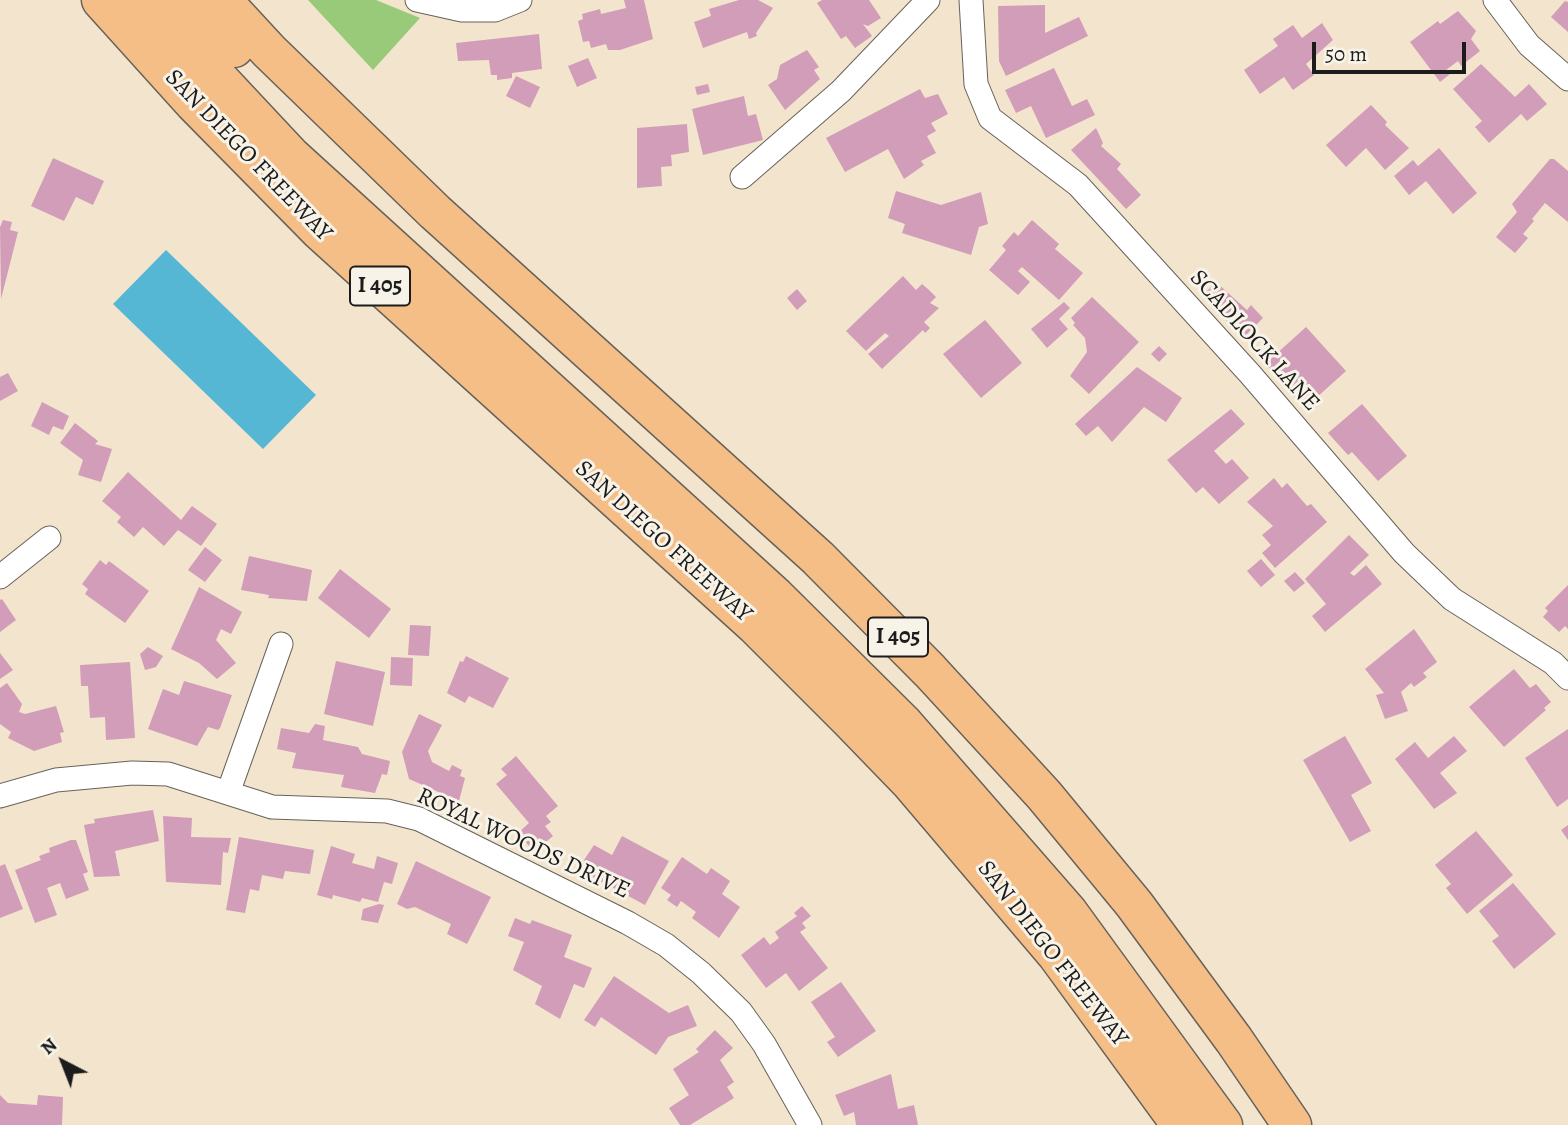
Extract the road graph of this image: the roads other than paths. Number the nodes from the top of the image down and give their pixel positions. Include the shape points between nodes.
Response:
1 (101, 0) edge
2 (145, 0) edge
3 (187, 0) edge
4 (222, 0) edge
5 (520, 0) edge
6 (928, 0) edge
7 (971, 0) edge
8 (1495, 0) edge
9 (430, 1) edge
10 (1568, 79) edge
11 (741, 177) dead end
12 (435, 212) junction
13 (49, 538) dead end
14 (0, 577) edge
15 (281, 644) dead end
16 (1568, 678) edge
17 (228, 793) junction
18 (0, 795) edge
19 (810, 1125) edge
20 (1181, 1125) edge
21 (1223, 1125) edge
22 (1292, 1125) edge

1 - 20 highway, SAN DIEGO FREEWAY / I 405 via 204,114 320,231 755,626 910,782 1049,945
2 - 21 highway via 291,156 775,596 903,723 1068,912
3 - 12 highway via 397,210
4 - 12 highway, I 405
5 - 9 street via 495,10 462,10
6 - 11 street via 841,91
7 - 16 street, SCADLOCK LANE via 976,84 990,118 1077,185 1250,374 1404,553 1452,599 1553,663
8 - 10 street via 1529,45
12 - 22 highway, I 405 via 818,558 988,732 1134,904
13 - 14 street
15 - 17 street
17 - 18 street, ROYAL WOODS DRIVE via 168,774 132,773 56,780
17 - 19 street, ROYAL WOODS DRIVE via 272,807 387,811 419,819 628,923 675,952 741,1012

